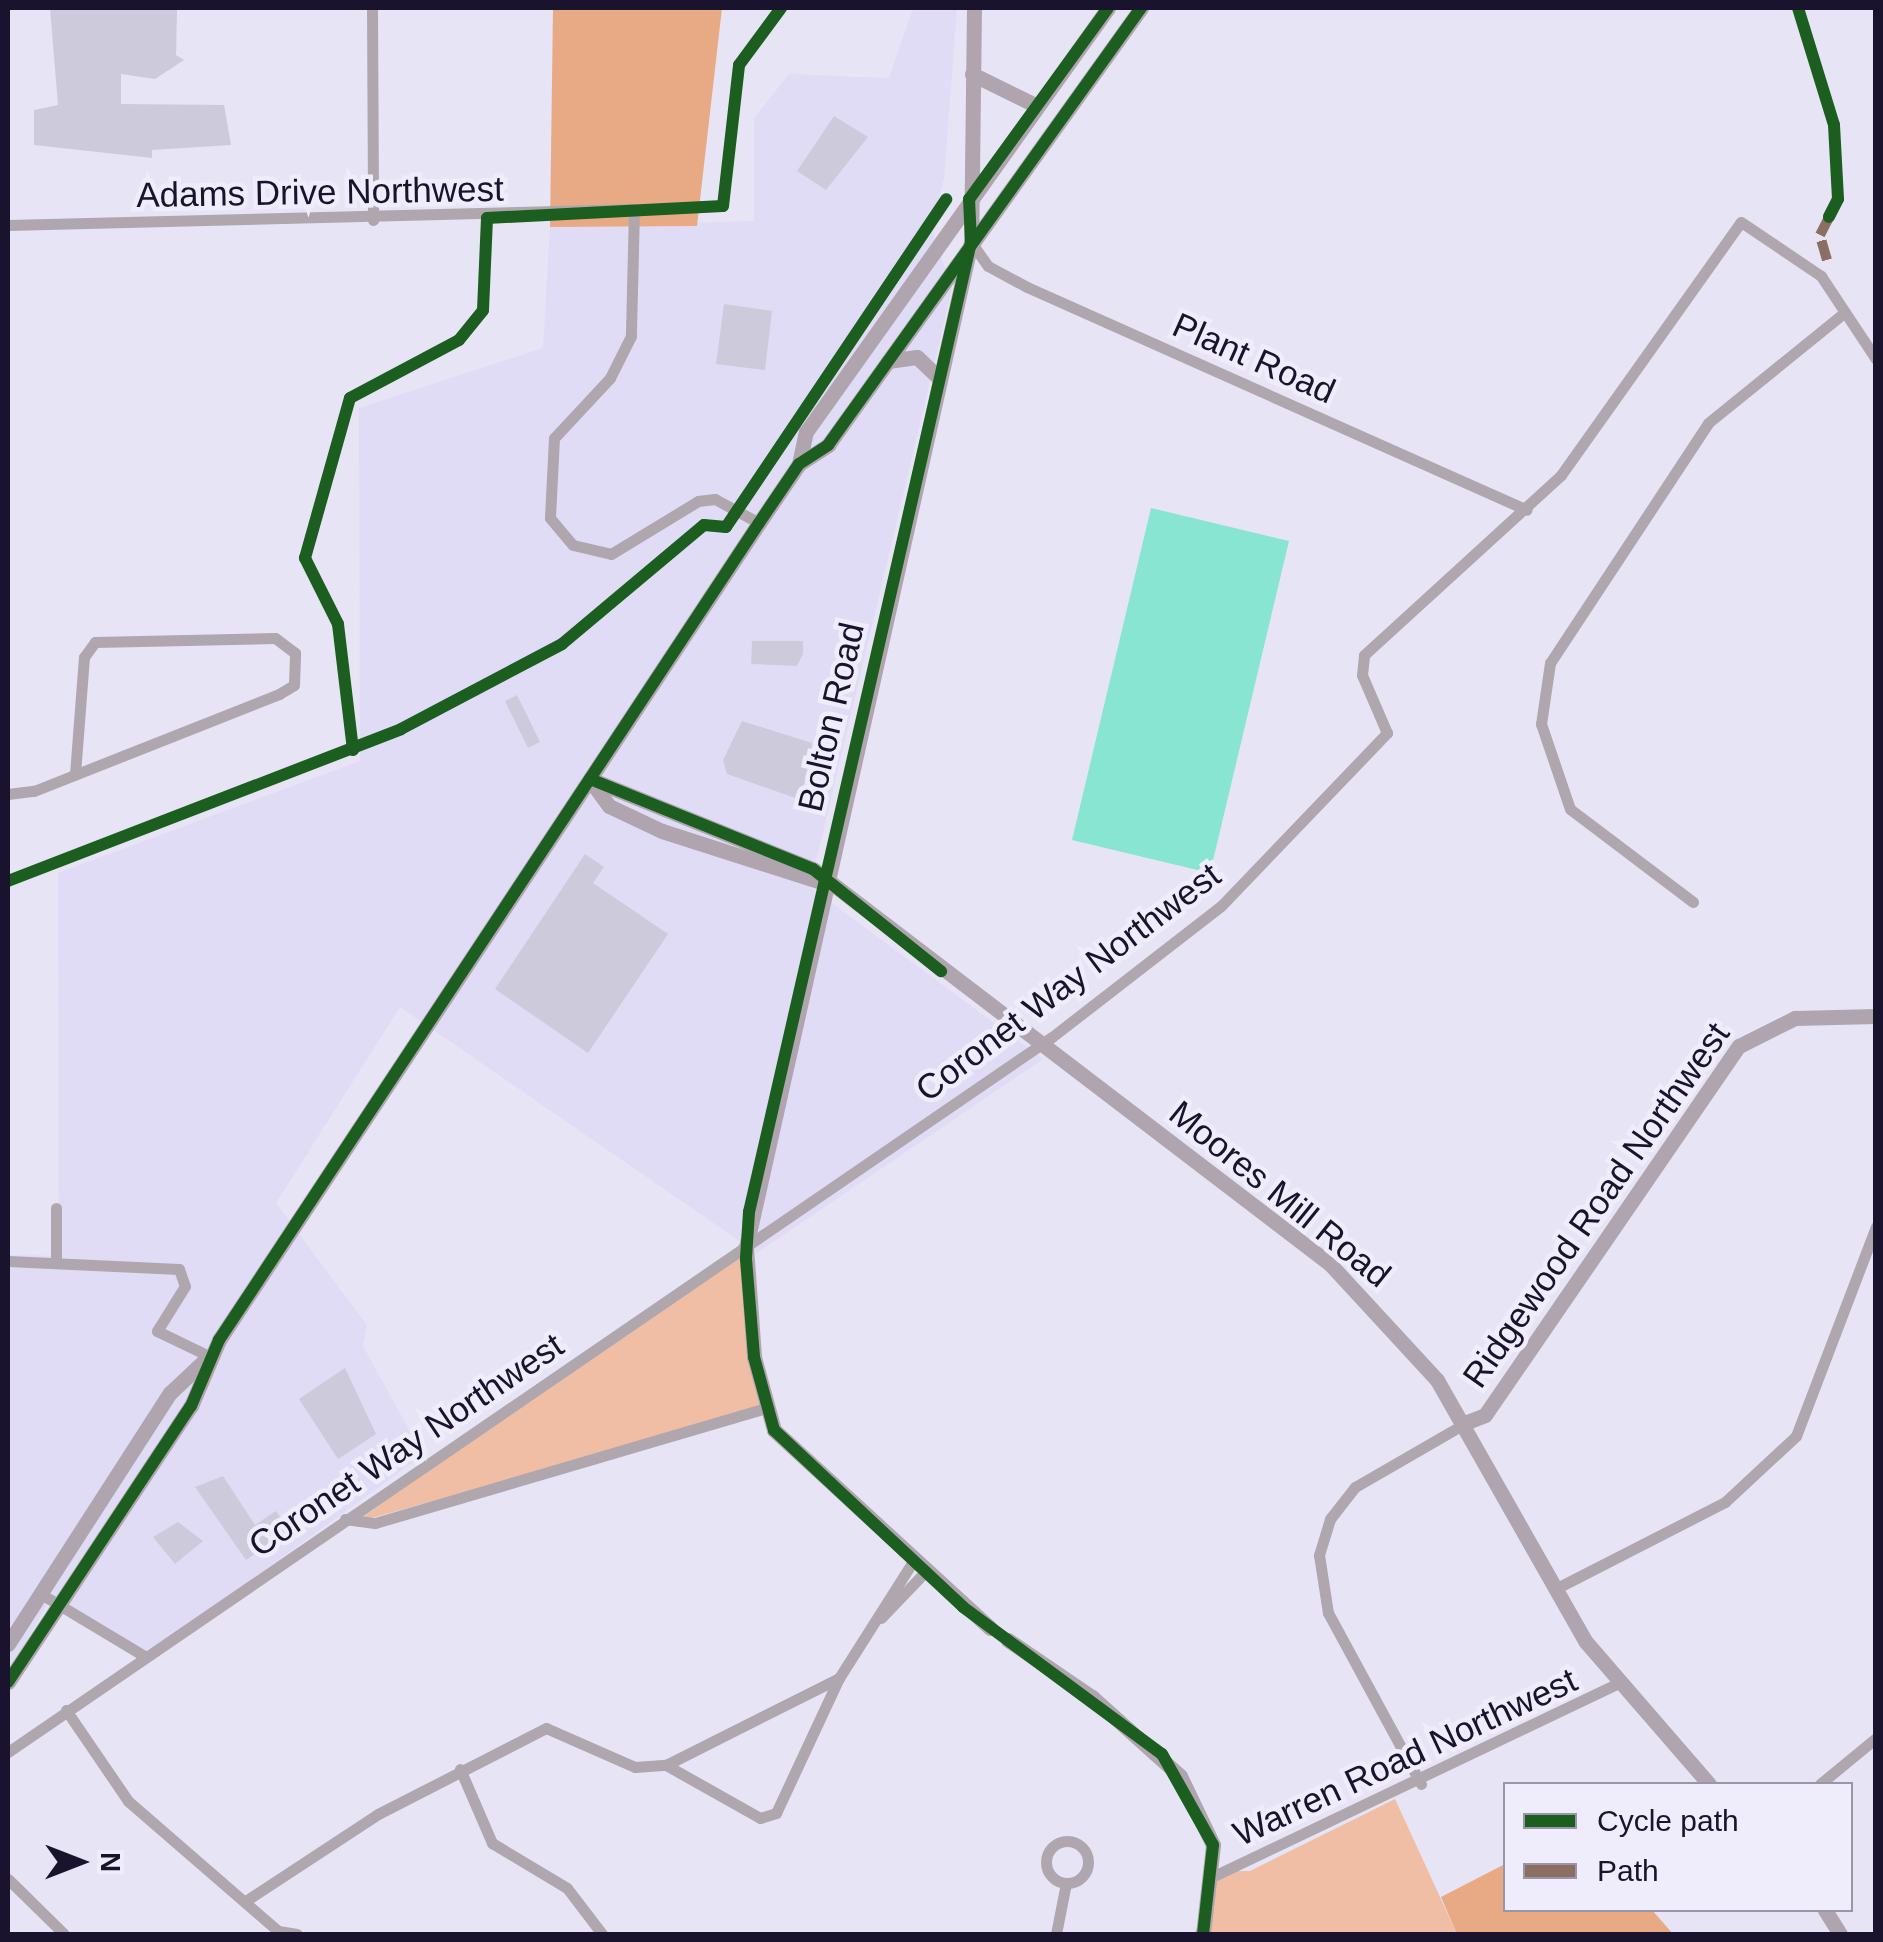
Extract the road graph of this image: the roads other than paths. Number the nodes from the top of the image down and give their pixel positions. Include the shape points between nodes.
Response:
1 (372, 8) edge
2 (974, 8) edge
3 (1108, 8) edge
4 (1141, 8) edge
5 (972, 74) junction
6 (1037, 106) junction
7 (969, 199) junction
8 (373, 220) junction
9 (8, 225) edge
10 (971, 242) junction
11 (1845, 312) junction
12 (1876, 358) edge
13 (888, 361) junction
14 (940, 380) junction
15 (800, 464) junction
16 (1526, 510) junction
17 (759, 523) junction
18 (75, 775) junction
19 (590, 779) junction
20 (8, 794) edge
21 (824, 883) junction
22 (1694, 902) dead end
23 (1876, 1016) edge
24 (1040, 1045) junction
25 (56, 1208) dead end
26 (1876, 1227) edge
27 (746, 1247) junction
28 (8, 1262) edge
29 (56, 1263) junction
30 (209, 1356) junction
31 (766, 1408) junction
32 (1467, 1422) junction
33 (345, 1519) junction
34 (918, 1568) junction
35 (1557, 1588) junction
36 (41, 1594) junction
37 (60, 1605) junction
38 (990, 1628) dead end
39 (1008, 1640) dead end
40 (8, 1644) edge
41 (144, 1656) junction
42 (840, 1678) junction
43 (8, 1682) edge
44 (1615, 1685) junction
45 (66, 1710) junction
46 (1876, 1738) edge
47 (8, 1752) edge
48 (666, 1765) junction
49 (460, 1769) junction
50 (1707, 1782) edge
51 (1822, 1782) edge
52 (1421, 1784) junction
53 (1216, 1875) junction
54 (8, 1879) edge
55 (1066, 1882) dead end
56 (247, 1900) junction
57 (1826, 1912) edge
58 (64, 1934) edge
59 (297, 1934) edge
60 (602, 1934) edge
61 (1056, 1934) edge
62 (1203, 1934) edge
63 (1840, 1934) edge

1 - 8 street
2 - 5 street, Bolton Road
3 - 6 street
4 - 10 street
5 - 6 street
5 - 7 street, Bolton Road
6 - 7 street
7 - 10 street, Bolton Road
7 - 15 street via 806,432
8 - 9 street, Adams Drive Northwest
8 - 17 street, Adams Drive Northwest via 632,209 631,336 610,378 554,438 550,518 572,544 611,554 698,501 715,499
10 - 13 street
10 - 14 street, Bolton Road
10 - 16 street, Plant Road via 988,266 1027,288
11 - 12 street, Coronet Way Northwest
11 - 16 street, Coronet Way Northwest via 1821,276 1741,222 1561,475
11 - 22 street via 1708,423 1564,634 1546,678 1546,752 1570,808
13 - 14 street via 917,358
13 - 15 street via 828,445
14 - 21 street, Bolton Road
15 - 17 street
16 - 24 street, Coronet Way Northwest via 1364,655 1362,675 1387,732 1351,774 1221,906
17 - 19 street
18 - 18 street via 279,694 294,685 295,653 275,638 95,642 84,657
18 - 20 street
19 - 21 street, Moores Mill Road via 814,869
19 - 30 street
21 - 24 street, Moores Mill Road
21 - 27 street, Bolton Road
23 - 32 street, Ridgewood Road Northwest via 1795,1018 1739,1046 1485,1415
24 - 27 street, Coronet Way Northwest
24 - 32 street, Moores Mill Road via 1259,1208 1366,1298
25 - 29 street
26 - 35 street via 1796,1436 1725,1502
27 - 31 street, Bolton Road
27 - 33 street, Coronet Way Northwest
28 - 29 street
29 - 30 street via 179,1268 185,1286 157,1331
30 - 36 street via 170,1393
30 - 37 street via 191,1406
31 - 33 street via 375,1523
31 - 34 street via 788,1448
32 - 35 street, Moores Mill Road
32 - 52 street, Ridgewood Road Northwest via 1355,1486 1319,1555 1328,1613
33 - 41 street, Coronet Way Northwest
34 - 38 street
34 - 42 street
35 - 44 street, Moores Mill Road
36 - 37 street
36 - 40 street
37 - 41 street
37 - 43 street
39 - 53 street via 1162,1754 1203,1817
41 - 45 street, Coronet Way Northwest
42 - 48 street
42 - 48 street via 776,1813 760,1818
44 - 50 street, Moores Mill Road
44 - 52 street, Warren Road Northwest
45 - 47 street, Coronet Way Northwest
45 - 56 street via 128,1801
46 - 51 street
48 - 49 street via 635,1767 546,1728
49 - 56 street
49 - 60 street via 492,1843 567,1888
52 - 53 street, Warren Road Northwest
53 - 62 street
54 - 58 street
55 - 61 street
56 - 59 street via 278,1931
57 - 63 street

